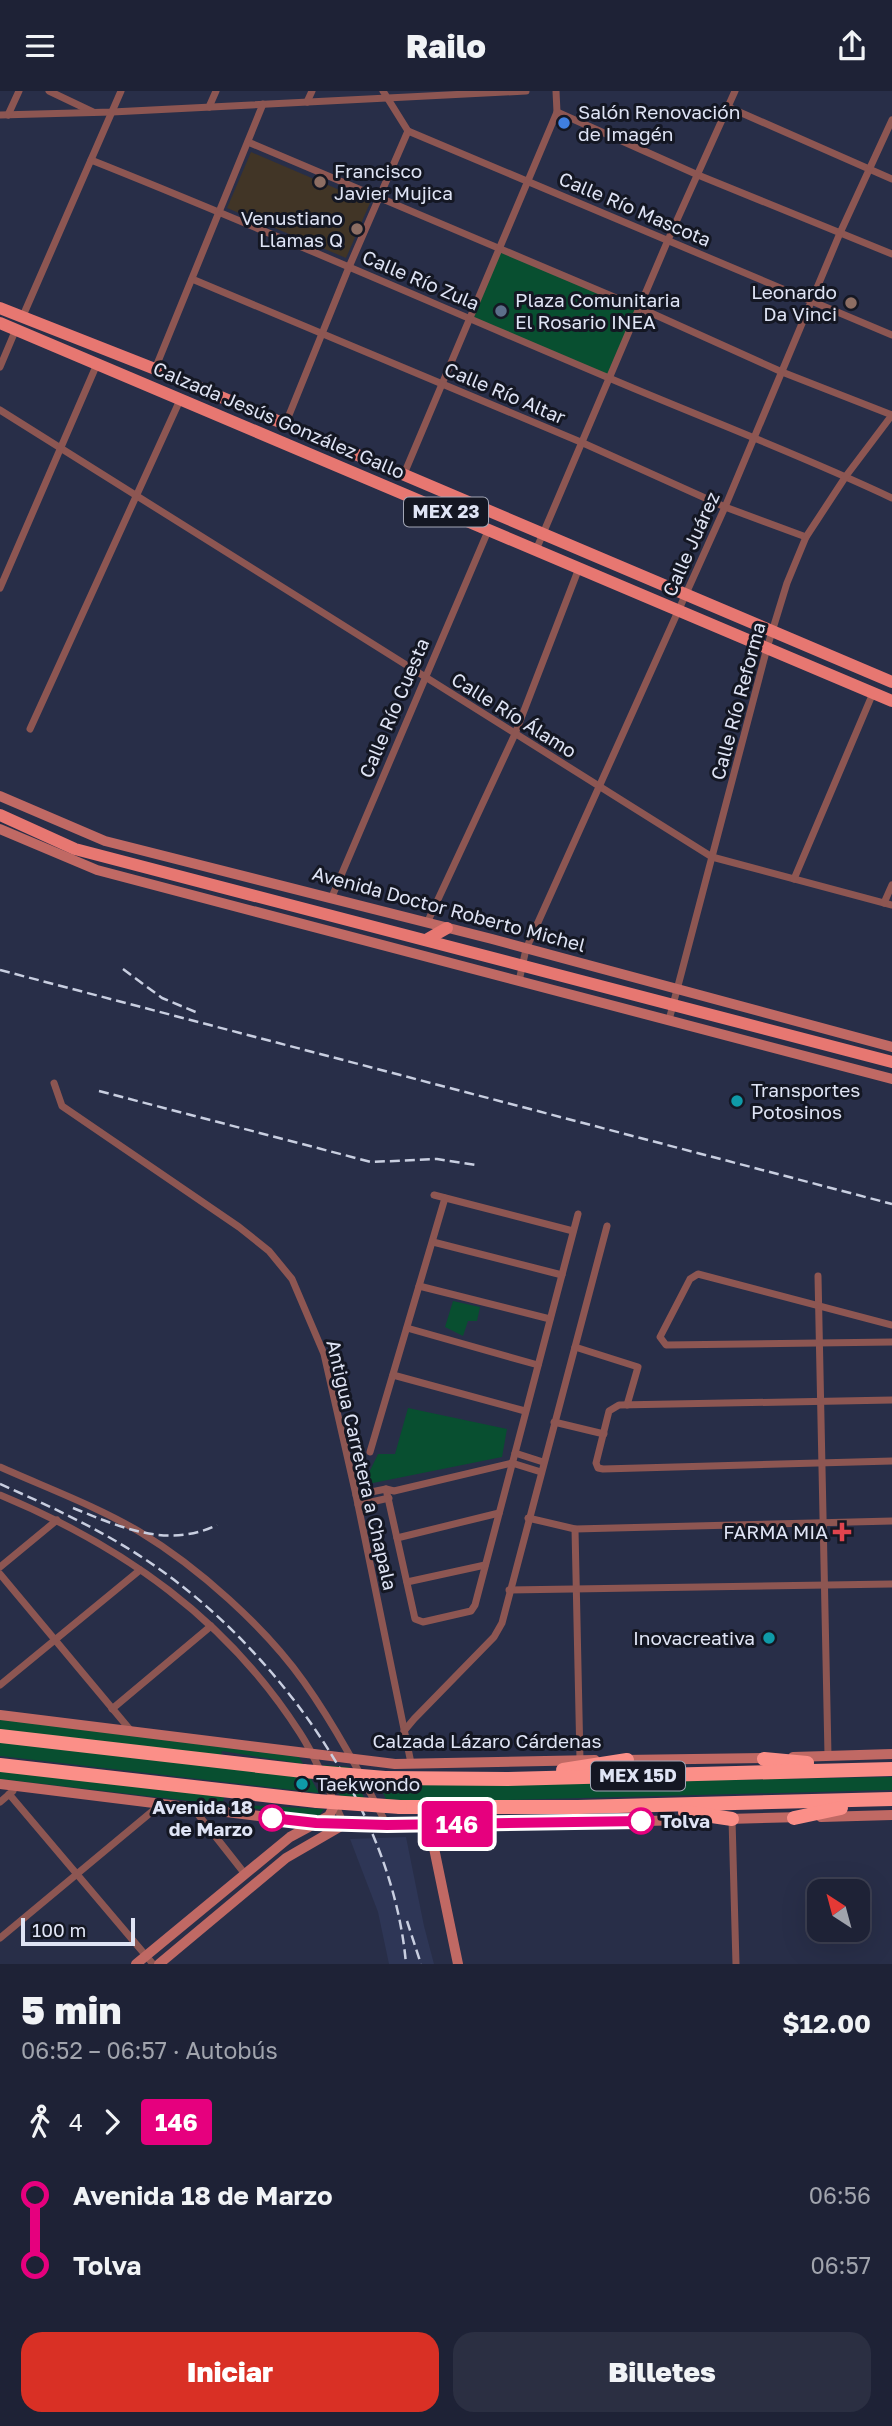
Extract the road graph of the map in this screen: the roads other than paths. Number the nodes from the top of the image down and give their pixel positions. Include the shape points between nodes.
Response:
1 (19, 91) edge
2 (50, 91) edge
3 (121, 91) edge
4 (216, 91) edge
5 (312, 91) edge
6 (526, 91) edge
7 (556, 91) edge
8 (735, 91) edge
9 (457, 93) edge
10 (385, 94) edge
11 (307, 102) junction
12 (263, 104) junction
13 (209, 107) junction
14 (728, 107) junction
15 (112, 112) junction
16 (557, 112) junction
17 (94, 113) junction
18 (4, 115) edge
19 (892, 120) edge
20 (408, 131) junction
21 (248, 142) junction
22 (91, 160) junction
23 (869, 170) junction
24 (698, 175) junction
25 (892, 179) edge
26 (528, 181) junction
27 (380, 197) junction
28 (220, 211) junction
29 (840, 233) junction
30 (668, 240) junction
31 (500, 248) junction
32 (892, 254) edge
33 (349, 267) junction
34 (192, 279) junction
35 (810, 301) junction
36 (0, 308) edge
37 (640, 308) junction
38 (470, 318) junction
39 (0, 323) edge
40 (19, 323) junction
41 (322, 334) junction
42 (892, 335) edge
43 (97, 364) junction
44 (0, 367) edge
45 (155, 369) junction
46 (782, 372) junction
47 (610, 379) junction
48 (442, 384) junction
49 (148, 385) junction
50 (195, 387) junction
51 (180, 400) junction
52 (0, 410) edge
53 (892, 415) edge
54 (285, 425) junction
55 (754, 437) junction
56 (583, 443) junction
57 (61, 449) junction
58 (404, 474) junction
59 (846, 476) junction
60 (138, 497) junction
61 (892, 498) edge
62 (725, 507) junction
63 (488, 531) junction
64 (544, 534) junction
65 (806, 537) junction
66 (536, 551) junction
67 (579, 568) junction
68 (2, 577) edge
69 (0, 588) edge
70 (685, 594) junction
71 (679, 610) junction
72 (773, 632) junction
73 (767, 648) junction
74 (426, 678) junction
75 (892, 682) edge
76 (873, 693) junction
77 (892, 701) edge
78 (30, 729) dead end
79 (515, 734) junction
80 (600, 787) junction
81 (0, 796) edge
82 (0, 815) edge
83 (0, 829) edge
84 (712, 857) junction
85 (794, 879) junction
86 (892, 885) edge
87 (331, 898) junction
88 (888, 904) edge
89 (328, 914) junction
90 (428, 923) junction
91 (447, 928) junction
92 (323, 930) junction
93 (426, 940) junction
94 (526, 949) junction
95 (523, 965) junction
96 (519, 981) junction
97 (677, 989) junction
98 (673, 1004) junction
99 (669, 1020) junction
100 (892, 1048) edge
101 (892, 1062) edge
102 (892, 1079) edge
103 (54, 1083) dead end
104 (434, 1195) dead end
105 (445, 1198) junction
106 (578, 1214) dead end
107 (607, 1226) dead end
108 (573, 1231) junction
109 (433, 1242) junction
110 (562, 1275) junction
111 (818, 1276) dead end
112 (419, 1286) junction
113 (817, 1305) junction
114 (550, 1319) junction
115 (892, 1325) edge
116 (407, 1328) junction
117 (892, 1342) edge
118 (818, 1344) junction
119 (575, 1347) junction
120 (538, 1365) junction
121 (393, 1374) junction
122 (892, 1400) edge
123 (820, 1401) junction
124 (627, 1405) junction
125 (525, 1411) junction
126 (554, 1422) junction
127 (604, 1434) junction
128 (370, 1452) dead end
129 (515, 1453) junction
130 (892, 1461) edge
131 (543, 1462) junction
132 (822, 1462) junction
133 (512, 1463) junction
134 (0, 1467) edge
135 (541, 1472) junction
136 (390, 1490) junction
137 (0, 1495) edge
138 (356, 1495) junction
139 (388, 1499) junction
140 (358, 1505) junction
141 (499, 1513) junction
142 (528, 1518) junction
143 (57, 1520) junction
144 (892, 1521) edge
145 (823, 1523) junction
146 (575, 1529) junction
147 (397, 1538) junction
148 (485, 1565) junction
149 (0, 1567) edge
150 (140, 1570) junction
151 (0, 1574) edge
152 (407, 1583) junction
153 (892, 1584) edge
154 (824, 1585) junction
155 (574, 1590) junction
156 (509, 1591) junction
157 (211, 1626) junction
158 (55, 1640) junction
159 (0, 1685) edge
160 (112, 1709) junction
161 (0, 1715) edge
162 (404, 1731) junction
163 (132, 1733) junction
164 (0, 1736) edge
165 (892, 1753) edge
166 (312, 1755) junction
167 (828, 1755) junction
168 (764, 1759) junction
169 (353, 1760) junction
170 (580, 1760) junction
171 (627, 1760) junction
172 (892, 1762) edge
173 (411, 1763) junction
174 (0, 1765) edge
175 (892, 1769) edge
176 (507, 1779) junction
177 (0, 1784) edge
178 (14, 1790) junction
179 (0, 1801) edge
180 (892, 1802) edge
181 (161, 1804) junction
182 (335, 1804) junction
183 (579, 1807) junction
184 (192, 1808) junction
185 (892, 1815) edge
186 (794, 1818) junction
187 (732, 1819) junction
188 (316, 1823) junction
189 (344, 1824) junction
190 (429, 1824) junction
191 (387, 1825) junction
192 (77, 1874) junction
193 (245, 1874) junction
194 (0, 1938) edge
195 (150, 1960) edge
196 (136, 1964) edge
197 (159, 1964) edge
198 (458, 1964) edge
199 (736, 1964) edge

1 - 18 street
2 - 17 street
3 - 15 street
4 - 13 street
5 - 11 street
6 - 9 street
7 - 16 street
8 - 14 street
9 - 10 street
10 - 11 street
10 - 20 street
11 - 12 street
12 - 13 street
12 - 21 street
13 - 15 street
14 - 23 street
14 - 24 street
15 - 17 street
15 - 22 street
16 - 24 street
16 - 26 street
17 - 18 street
19 - 23 street, Calle Juárez
20 - 26 street, Calle Río Mascota
20 - 27 street
21 - 27 street
21 - 28 street
22 - 28 street, Calle Río Zula
22 - 40 street
23 - 25 street
23 - 29 street, Calle Juárez
24 - 29 street
24 - 30 street
26 - 30 street, Calle Río Mascota
26 - 31 street
27 - 31 street
27 - 33 street
28 - 33 street, Calle Río Zula
28 - 34 street
29 - 32 street
29 - 35 street, Calle Juárez
30 - 35 street, Calle Río Mascota
30 - 37 street
31 - 37 street
31 - 38 street
33 - 38 street, Calle Río Zula
33 - 41 street
34 - 41 street, Calle Río Altar
34 - 45 street
35 - 42 street, Calle Río Mascota
35 - 46 street, Calle Juárez
36 - 40 main road, Calzada Jesús González Gallo / MEX 23
37 - 46 street
37 - 47 street
38 - 47 street, Calle Río Zula
38 - 48 street
39 - 40 main road, Calzada Jesús González Gallo / MEX 23
40 - 43 main road, Calzada Jesús González Gallo / MEX 23
40 - 44 street
40 - 45 main road, Calzada Jesús González Gallo / MEX 23
41 - 48 street, Calle Río Altar
41 - 54 street
43 - 49 main road, Calzada Jesús González Gallo / MEX 23
43 - 57 street
45 - 50 main road, Calzada Jesús González Gallo / MEX 23
46 - 53 street
46 - 55 street, Calle Juárez
47 - 55 street, Calle Río Zula
47 - 56 street
48 - 56 street, Calle Río Altar
48 - 58 street
49 - 50 main road
49 - 51 main road, Calzada Jesús González Gallo / MEX 23
50 - 54 main road, Calzada Jesús González Gallo / MEX 23
51 - 60 street
51 - 63 main road, Calzada Jesús González Gallo / MEX 23
52 - 57 street, Calle Río Álamo
53 - 59 street, Calle Río Reforma
54 - 58 main road, Calzada Jesús González Gallo / MEX 23
55 - 59 street, Calle Río Zula
55 - 62 street, Calle Juárez
56 - 62 street, Calle Río Altar
56 - 64 street
57 - 60 street, Calle Río Álamo
57 - 68 street
58 - 64 main road, Calzada Jesús González Gallo / MEX 23
59 - 61 street, Calle Río Zula
59 - 65 street, Calle Río Reforma
60 - 74 street, Calle Río Álamo
60 - 78 street
62 - 65 street, Calle Río Altar
62 - 70 street, Calle Juárez
63 - 66 main road, Calzada Jesús González Gallo / MEX 23
63 - 74 street, Calle Río Cuesta
64 - 66 street
64 - 70 main road, Calzada Jesús González Gallo / MEX 23
65 - 72 street, Calle Río Reforma
66 - 67 main road, Calzada Jesús González Gallo / MEX 23
67 - 71 main road, Calzada Jesús González Gallo / MEX 23
67 - 79 street
68 - 69 street
70 - 71 street, Calle Juárez
70 - 72 main road, Calzada Jesús González Gallo / MEX 23
71 - 73 main road, Calzada Jesús González Gallo / MEX 23
71 - 80 street, Calle Juárez
72 - 73 street, Calle Río Reforma
72 - 75 main road, Calzada Jesús González Gallo / MEX 23
73 - 76 main road, Calzada Jesús González Gallo / MEX 23
73 - 84 street, Calle Río Reforma
74 - 79 street, Calle Río Álamo
74 - 87 street, Calle Río Cuesta
76 - 77 main road, Calzada Jesús González Gallo / MEX 23
76 - 85 street
79 - 80 street, Calle Río Álamo
79 - 90 street
80 - 84 street, Calle Río Álamo
80 - 94 street, Calle Juárez
81 - 87 main road, Avenida Doctor Roberto Michel via 105,841
82 - 89 main road, Avenida Doctor Roberto Michel via 75,849
83 - 92 main road via 97,870
84 - 85 street, Calle Río Álamo
84 - 97 street, Calle Río Reforma
85 - 88 street, Calle Río Álamo
86 - 88 street
87 - 90 main road, Avenida Doctor Roberto Michel
89 - 92 main road
89 - 93 main road, Avenida Doctor Roberto Michel
90 - 91 main road, Avenida Doctor Roberto Michel
91 - 93 main road
91 - 94 main road, Avenida Doctor Roberto Michel
92 - 96 main road
93 - 95 main road, Avenida Doctor Roberto Michel
94 - 95 street, Calle Juárez
94 - 97 main road, Avenida Doctor Roberto Michel
95 - 96 street, Calle Juárez
95 - 98 main road, Avenida Doctor Roberto Michel
96 - 99 main road
97 - 98 street, Calle Río Reforma
97 - 100 main road, Avenida Doctor Roberto Michel
98 - 99 street, Calle Río Reforma
98 - 101 main road, Avenida Doctor Roberto Michel
99 - 102 main road
103 - 138 street, Antigua Carretera a Chapala via 62,1106 239,1227 292,1279 324,1354
104 - 105 street
105 - 108 street
105 - 109 street
106 - 108 street
107 - 119 street
108 - 110 street
109 - 110 street
109 - 112 street
110 - 114 street
111 - 113 street
112 - 114 street
112 - 116 street
113 - 115 street
113 - 118 street
113 - 118 street via 695,1275 660,1334 666,1345
114 - 120 street
116 - 120 street
116 - 121 street
117 - 118 street
118 - 123 street
119 - 124 street via 638,1367
119 - 126 street
120 - 125 street
121 - 125 street
121 - 128 street
122 - 123 street
123 - 124 street
123 - 132 street
124 - 127 street via 609,1411
125 - 129 street
126 - 127 street
126 - 131 street
127 - 132 street via 598,1468
129 - 131 street
129 - 133 street
130 - 132 street
131 - 135 street
132 - 145 street
133 - 135 street
133 - 136 street
133 - 141 street
134 - 169 street via 110,1515 198,1573 269,1640 304,1682
135 - 142 street
136 - 138 street
136 - 139 street
137 - 143 street
138 - 140 street, Antigua Carretera a Chapala
139 - 140 street
139 - 147 street
140 - 162 street, Antigua Carretera a Chapala
141 - 147 street
141 - 148 street
142 - 146 street
142 - 156 street
143 - 149 street
143 - 150 street
144 - 145 street
145 - 146 street
145 - 154 street
146 - 155 street
147 - 152 street
148 - 152 street
148 - 152 street via 471,1611 419,1622
150 - 157 street
150 - 158 street
151 - 158 street
153 - 154 street
154 - 155 street
154 - 167 street
155 - 156 street
155 - 170 street
156 - 162 street via 498,1632
157 - 160 street
157 - 166 street via 276,1697
158 - 159 street
158 - 160 street
160 - 163 street
161 - 163 main road, Calzada Lázaro Cárdenas
162 - 173 street, Antigua Carretera a Chapala
163 - 166 main road, Calzada Lázaro Cárdenas
164 - 176 highway, Calzada Lázaro Cárdenas / MEX 15D, bridge via 384,1778
165 - 167 main road, Calzada Lázaro Cárdenas
166 - 169 main road, Calzada Lázaro Cárdenas
166 - 182 street
167 - 168 main road, Calzada Lázaro Cárdenas
168 - 171 main road, Calzada Lázaro Cárdenas
168 - 172 highway
169 - 173 main road, Calzada Lázaro Cárdenas
169 - 191 street
170 - 171 main road, Calzada Lázaro Cárdenas
170 - 173 main road, Calzada Lázaro Cárdenas
171 - 176 highway
174 - 183 highway, MEX 15D, bridge via 317,1801 400,1807
175 - 176 highway, Calzada Lázaro Cárdenas / MEX 15D
177 - 178 main road
178 - 179 street
178 - 181 main road
178 - 192 street
180 - 183 highway, MEX 15D
180 - 186 highway
181 - 184 main road
181 - 192 street
182 - 188 main road via 328,1816
182 - 189 street
183 - 187 highway
184 - 188 main road
184 - 193 street
185 - 186 main road
186 - 187 main road
187 - 190 main road
187 - 199 street
188 - 189 main road
188 - 193 main road via 290,1837
189 - 191 main road
189 - 197 main road via 286,1858
190 - 191 main road
190 - 198 main road
192 - 194 street
192 - 195 street
193 - 195 main road
195 - 196 main road

